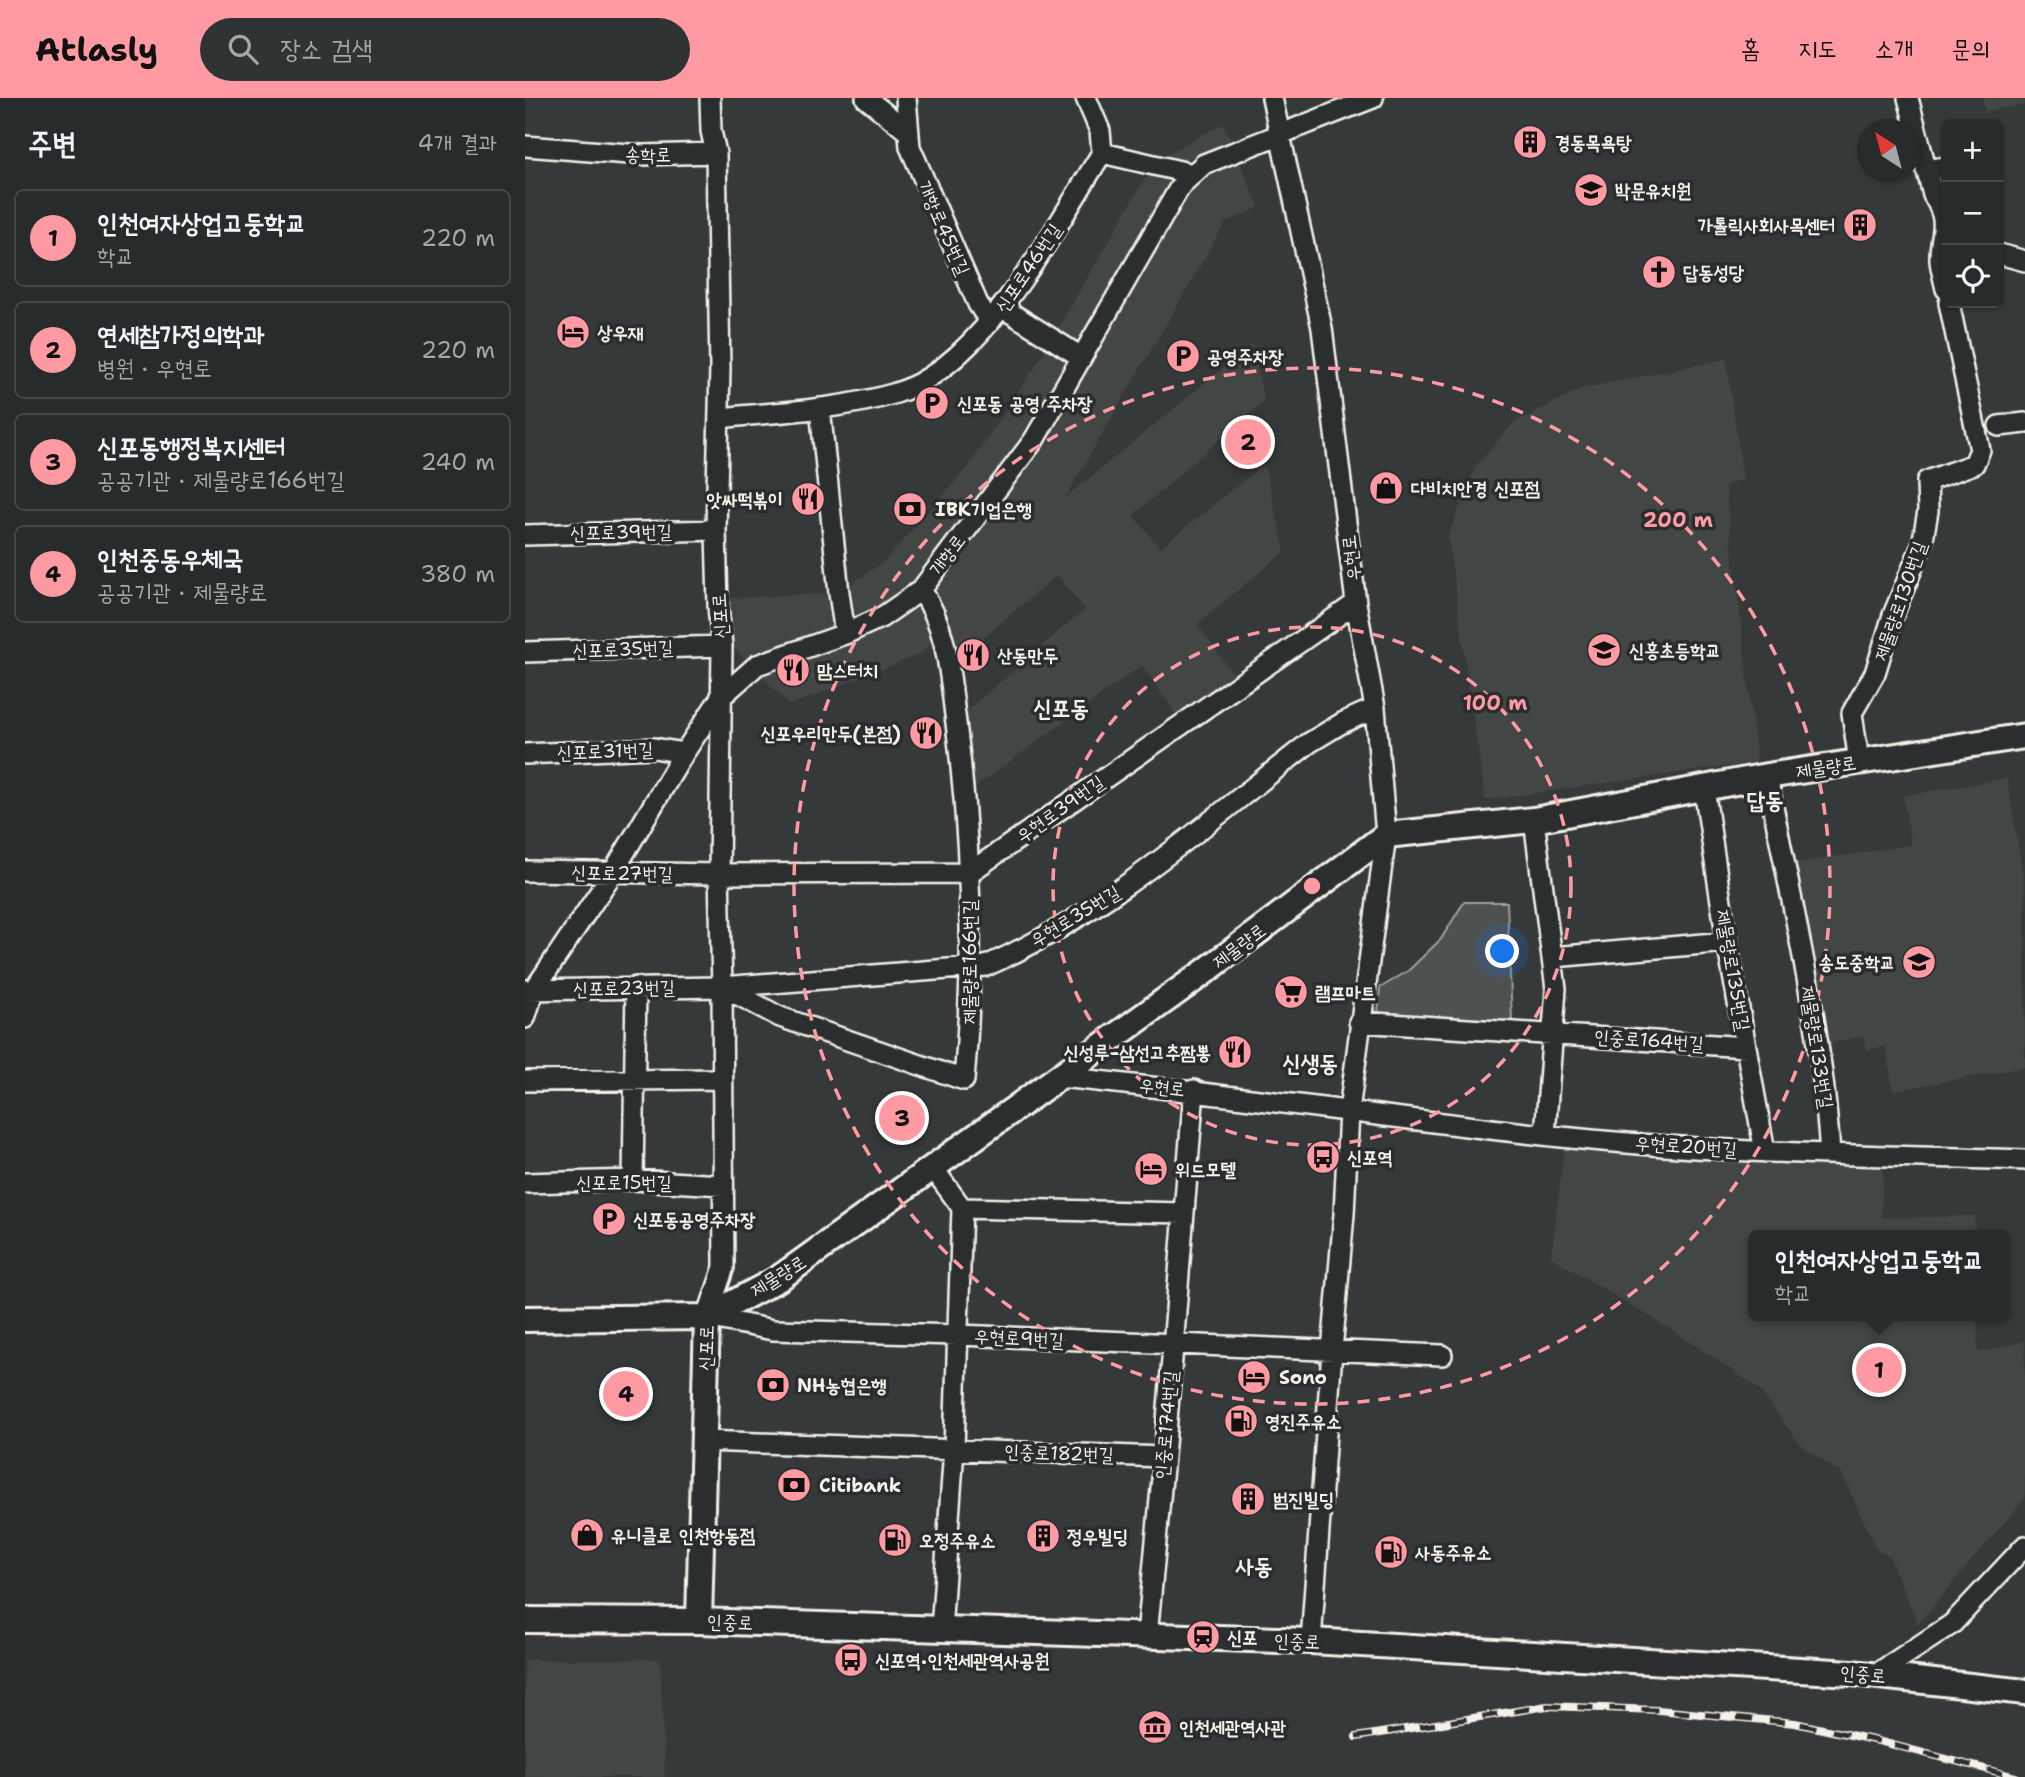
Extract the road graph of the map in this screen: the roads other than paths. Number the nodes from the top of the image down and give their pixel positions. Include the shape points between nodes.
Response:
1 (711, 98) edge
2 (866, 98) edge
3 (906, 98) edge
4 (1086, 98) edge
5 (1272, 98) edge
6 (1373, 98) edge
7 (1908, 98) edge
8 (907, 131) junction
9 (1278, 134) junction
10 (525, 146) edge
11 (716, 153) junction
12 (1102, 153) junction
13 (1941, 168) edge
14 (1926, 170) junction
15 (1193, 173) junction
16 (1942, 245) edge
17 (2004, 255) edge
18 (2025, 261) edge
19 (1950, 308) edge
20 (997, 315) junction
21 (1081, 357) junction
22 (820, 408) junction
23 (719, 418) junction
24 (2025, 423) edge
25 (1999, 426) dead end
26 (716, 530) junction
27 (525, 535) edge
28 (921, 590) junction
29 (1356, 603) junction
30 (845, 634) junction
31 (722, 646) junction
32 (525, 652) edge
33 (721, 697) junction
34 (1375, 708) junction
35 (2025, 736) edge
36 (684, 753) junction
37 (525, 754) edge
38 (1859, 762) junction
39 (1767, 776) junction
40 (1704, 788) junction
41 (1534, 820) junction
42 (1386, 835) junction
43 (525, 871) edge
44 (612, 873) junction
45 (969, 873) junction
46 (719, 874) junction
47 (1727, 942) junction
48 (1553, 957) junction
49 (971, 968) junction
50 (636, 987) junction
51 (722, 987) junction
52 (530, 990) edge
53 (525, 1018) edge
54 (1359, 1022) junction
55 (1552, 1034) junction
56 (1746, 1047) junction
57 (1059, 1077) junction
58 (722, 1079) junction
59 (634, 1080) junction
60 (525, 1082) edge
61 (1194, 1090) junction
62 (1349, 1111) junction
63 (1545, 1135) junction
64 (1765, 1152) junction
65 (1830, 1154) junction
66 (2025, 1160) edge
67 (933, 1168) junction
68 (633, 1180) junction
69 (525, 1183) edge
70 (723, 1185) junction
71 (962, 1208) junction
72 (1184, 1213) junction
73 (707, 1317) junction
74 (525, 1319) edge
75 (958, 1335) junction
76 (1173, 1345) junction
77 (1332, 1351) junction
78 (1442, 1355) dead end
79 (703, 1441) junction
80 (954, 1449) junction
81 (1164, 1457) junction
82 (2025, 1546) edge
83 (525, 1620) edge
84 (699, 1620) junction
85 (941, 1630) junction
86 (1147, 1636) junction
87 (1311, 1641) junction
88 (1875, 1675) junction
89 (2025, 1692) edge

1 - 11 street
2 - 8 street
3 - 8 street, 개항로45번길
4 - 12 street via 1100,131
5 - 9 street, 우현로
6 - 9 street, 개항로
7 - 14 street
8 - 20 street, 개항로45번길 via 920,175 978,304
9 - 15 street, 개항로 via 1204,164
9 - 29 street, 우현로 via 1322,328
10 - 11 street, 송학로 via 642,155
11 - 23 street, 신포로
12 - 15 street
12 - 20 street, 신포로46번길
13 - 14 street
14 - 16 street via 1945,230
15 - 21 street, 개항로 via 1181,185
17 - 18 street
19 - 38 street, 제물량로130번길 via 1980,450 1974,464 1927,481 1922,545 1875,673 1852,713
20 - 21 street, 개항로45번길
20 - 22 street, 신포로46번길 via 952,361 926,380 895,394
21 - 28 street, 개항로 via 1034,440
22 - 23 street, 신포로46번길
22 - 30 street
23 - 26 street, 신포로
24 - 25 street
26 - 27 street, 신포로39번길
26 - 31 street, 신포로
28 - 30 street, 개항로 via 882,617
28 - 45 street, 제물량로166번길 via 931,604 947,656
29 - 34 street, 우현로
29 - 45 street, 우현로39번길
30 - 33 street, 개항로 via 757,665
31 - 32 street, 신포로35번길
31 - 33 street, 신포로
33 - 36 street, 개항로
33 - 46 street, 신포로
34 - 42 street, 우현로
34 - 49 street, 우현로35번길 via 1309,743 1092,909 1008,956
35 - 38 main road, 제물량로
36 - 37 street, 신포로31번길 via 654,748
36 - 44 street, 개항로
38 - 39 main road, 제물량로
39 - 40 main road, 제물량로
39 - 65 street, 제물량로133번길 via 1817,1034
40 - 41 main road, 제물량로
40 - 47 street, 제물량로135번길
41 - 42 main road, 제물량로
41 - 48 street
42 - 54 street, 우현로
42 - 57 main road, 제물량로
43 - 44 street, 신포로27번길
44 - 46 street, 신포로27번길
44 - 52 street, 개항로
45 - 46 street
45 - 49 street, 제물량로166번길
46 - 51 street, 신포로
47 - 48 street
47 - 56 street, 제물량로135번길
48 - 55 street
49 - 51 street, 우현로35번길
49 - 51 street, 제물량로166번길 via 964,1080 781,1017
50 - 51 street, 신포로23번길
50 - 52 street, 신포로23번길
50 - 59 street
51 - 58 street, 신포로
52 - 53 street, 개항로
54 - 55 street
54 - 62 street, 우현로
55 - 56 street, 인중로164번길
55 - 63 street
56 - 64 street, 제물량로135번길
57 - 61 street, 우현로
57 - 67 main road, 제물량로
58 - 59 street
58 - 70 street, 신포로
59 - 60 street
59 - 68 street
61 - 62 street, 우현로
61 - 72 street, 인중로174번길
62 - 63 street, 우현로20번길
62 - 77 street, 우현로
63 - 64 street, 우현로20번길
64 - 65 street, 우현로20번길
65 - 66 street, 우현로20번길
67 - 71 street
67 - 73 main road, 제물량로 via 778,1279
68 - 69 street, 신포로15번길
68 - 70 street, 신포로15번길
70 - 73 street, 신포로 via 724,1267
71 - 72 street
71 - 75 street
72 - 76 street, 인중로174번길
73 - 74 main road, 제물량로
73 - 75 street, 우현로9번길 via 773,1330
73 - 79 main road, 신포로
75 - 76 street, 우현로9번길
75 - 80 street
76 - 77 street, 우현로9번길
76 - 81 street, 인중로174번길
77 - 78 street
77 - 87 street, 우현로
79 - 80 street, 인중로182번길
79 - 84 main road, 신포로
80 - 81 street, 인중로182번길
80 - 85 street
81 - 86 street, 인중로174번길
82 - 88 street via 1952,1624
83 - 84 main road, 인중로
84 - 85 main road, 인중로
85 - 86 main road, 인중로
86 - 87 main road, 인중로
87 - 88 main road, 인중로
88 - 89 main road, 인중로

